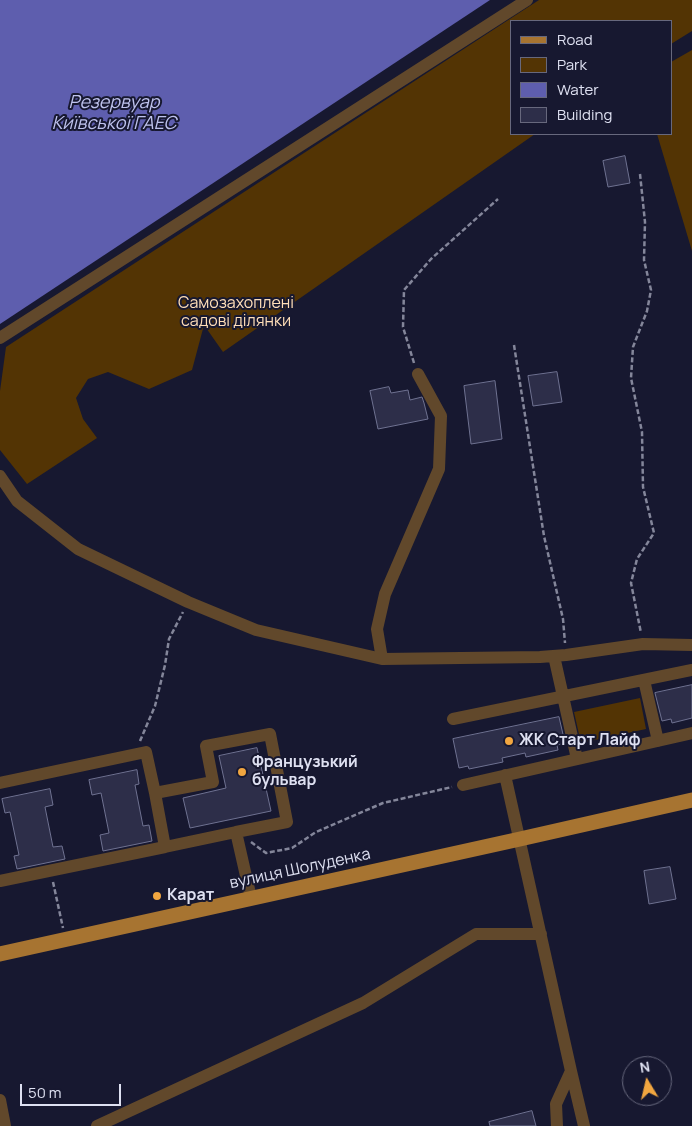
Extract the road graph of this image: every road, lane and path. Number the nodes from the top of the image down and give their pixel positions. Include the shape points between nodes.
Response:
1 (528, 0) edge
2 (640, 174) dead end
3 (498, 199) dead end
4 (0, 338) edge
5 (514, 345) dead end
6 (418, 374) joint
7 (0, 476) edge
8 (188, 602) junction
9 (643, 644) junction
10 (692, 645) edge
11 (560, 655) junction
12 (382, 659) junction
13 (692, 670) edge
14 (644, 680) junction
15 (563, 696) junction
16 (453, 719) dead end
17 (692, 733) edge
18 (658, 741) junction
19 (134, 754) junction
20 (577, 759) junction
21 (505, 775) junction
22 (0, 783) edge
23 (463, 785) joint
24 (156, 793) junction
25 (692, 800) edge
26 (236, 832) junction
27 (520, 839) junction
28 (165, 847) junction
29 (51, 870) junction
30 (0, 881) edge
31 (251, 898) junction
32 (540, 934) junction
33 (66, 939) junction
34 (0, 954) edge
35 (571, 1071) junction
36 (0, 1100) edge
37 (5, 1126) edge
38 (97, 1126) edge
39 (557, 1126) edge
40 (584, 1126) edge

1 - 4 street
2 - 9 path via 645,222 644,260 651,290 647,311 633,347 631,378 642,432 643,487 654,533 637,559 631,583
3 - 6 path via 431,259 404,290 403,328
5 - 11 path via 544,536 563,619
6 - 12 street via 441,416 439,470 385,594 377,630
7 - 8 street via 17,501 78,549
8 - 12 street via 256,630
8 - 19 path via 169,639 155,706
9 - 10 street
9 - 11 street
11 - 12 street
11 - 15 street
13 - 14 street
14 - 15 street
14 - 18 street
15 - 16 street
15 - 20 street
17 - 18 street
18 - 20 street
19 - 22 street
19 - 24 street via 146,752
20 - 21 street
21 - 23 street
21 - 27 street
23 - 26 path via 383,803 316,832 292,848 266,853
24 - 26 street via 213,782 206,746 270,734 287,822
24 - 28 street
25 - 27 main road, вулиця Шолуденка
26 - 28 street
26 - 31 street
27 - 31 main road, вулиця Шолуденка
27 - 32 street
28 - 29 street
29 - 30 street
29 - 33 path
31 - 33 main road, вулиця Шолуденка
32 - 35 street
32 - 38 street via 476,934 363,1003
33 - 34 main road, вулиця Шолуденка
35 - 39 street via 556,1104
35 - 40 street
36 - 37 street

